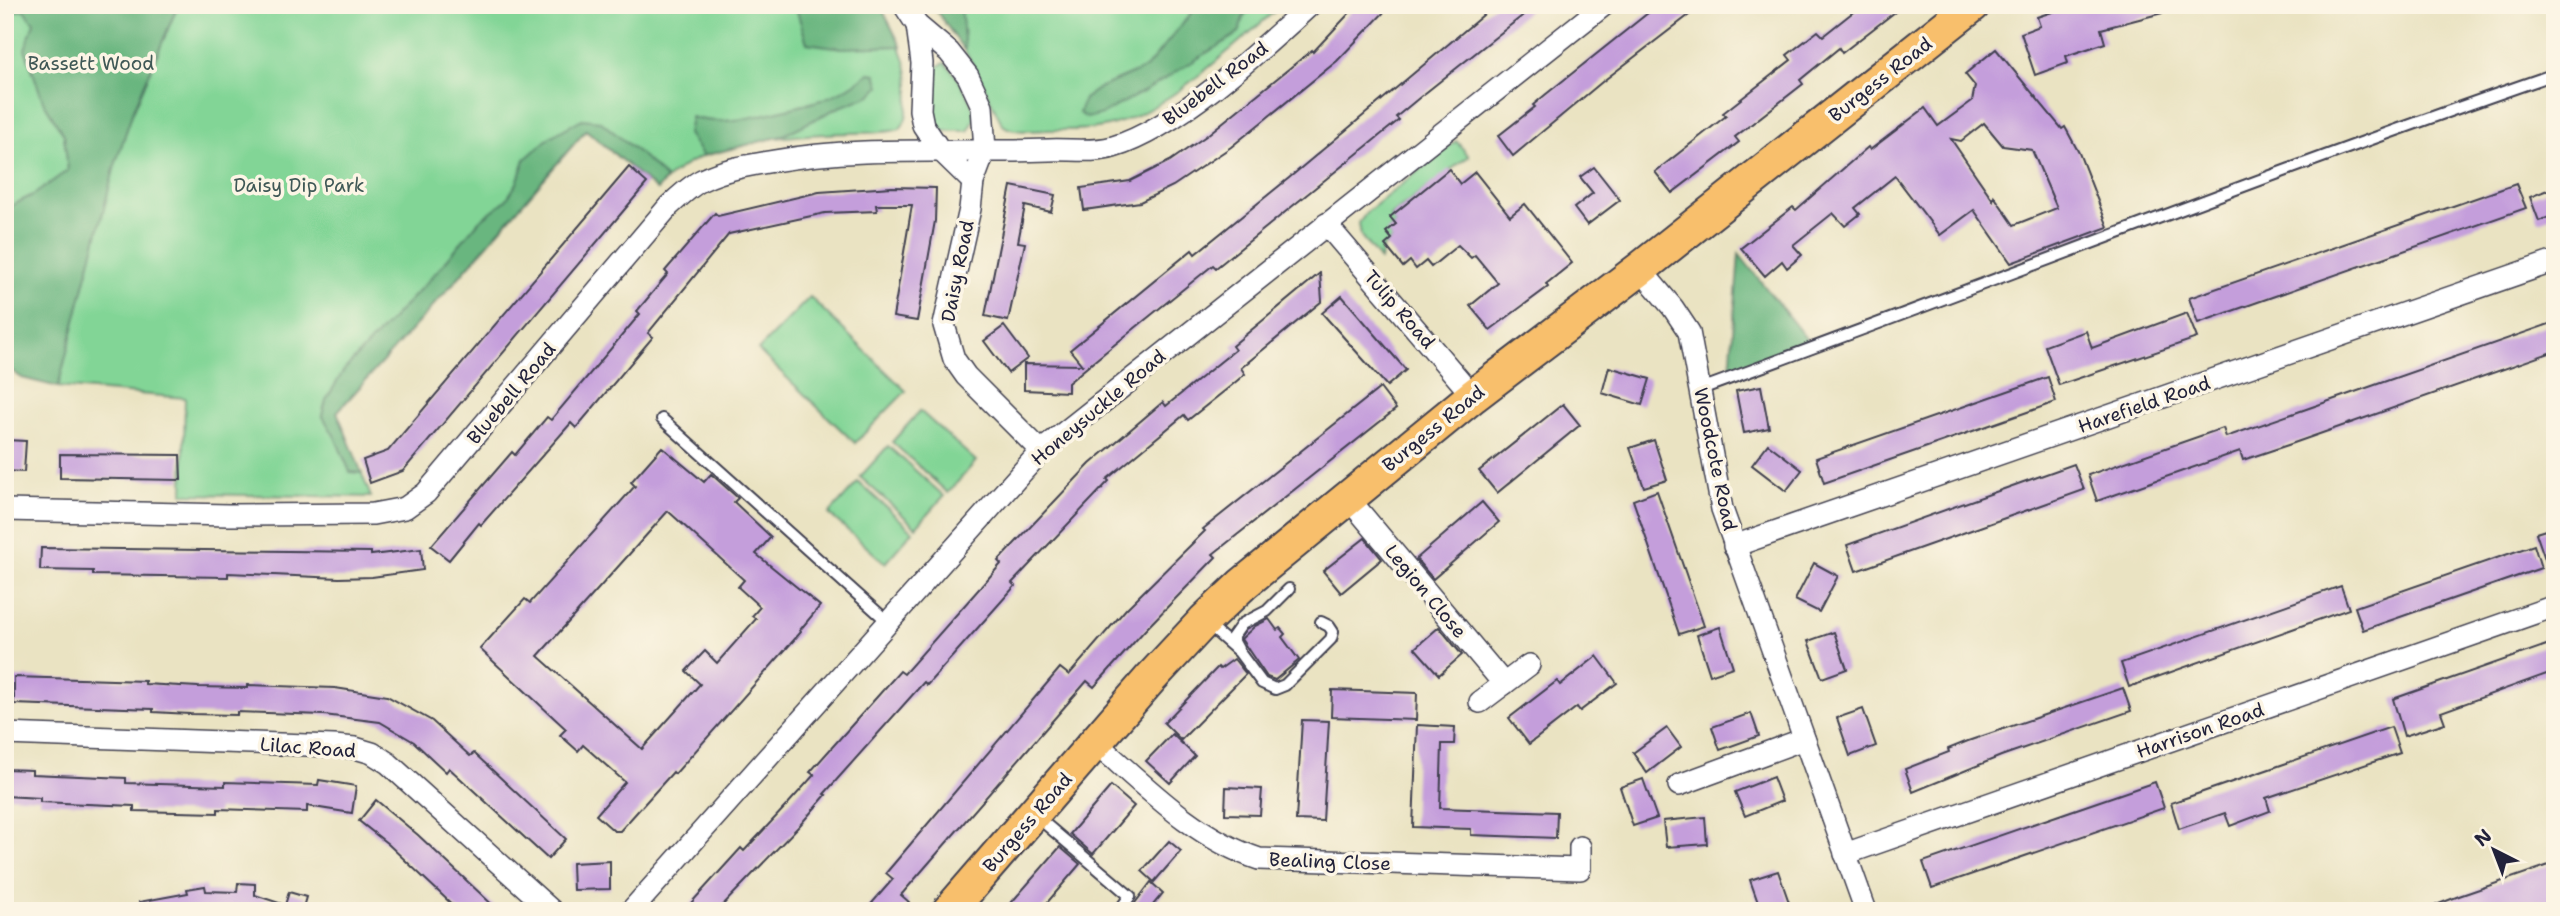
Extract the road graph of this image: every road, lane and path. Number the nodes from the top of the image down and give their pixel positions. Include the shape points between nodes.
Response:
1 (904, 5) edge
2 (1310, 5) edge
3 (1604, 5) edge
4 (1973, 5) edge
5 (917, 25) junction
6 (2555, 74) edge
7 (939, 149) junction
8 (985, 150) junction
9 (973, 182) junction
10 (1326, 223) junction
11 (2555, 261) edge
12 (1640, 269) junction
13 (1701, 389) junction
14 (1473, 396) junction
15 (662, 419) dead end
16 (1041, 451) junction
17 (1348, 498) junction
18 (5, 510) edge
19 (1734, 546) junction
20 (1289, 589) dead end
21 (2555, 606) edge
22 (887, 621) junction
23 (1204, 621) junction
24 (1321, 622) dead end
25 (1239, 652) junction
26 (1529, 665) dead end
27 (1504, 684) junction
28 (1480, 702) dead end
29 (5, 734) edge
30 (1804, 739) junction
31 (1096, 743) junction
32 (1679, 785) dead end
33 (1033, 815) junction
34 (1580, 847) dead end
35 (1846, 854) junction
36 (552, 911) edge
37 (631, 911) edge
38 (949, 911) edge
39 (1119, 911) edge
40 (1866, 911) edge

1 - 5 street
2 - 8 street, Bluebell Road via 1190,106 1131,139 1096,149
3 - 10 street, Honeysuckle Road
4 - 12 main road, Burgess Road
5 - 7 street via 922,63 920,110 923,125
5 - 8 street via 949,52 972,83 982,106
6 - 13 lane via 2372,137
7 - 8 street, Bluebell Road
7 - 9 street
7 - 18 street, Bluebell Road via 796,157 750,165 701,181 669,206 426,493 405,508 360,514 229,515
8 - 9 street, Daisy Road
9 - 16 street, Daisy Road via 944,326 947,343 966,376
10 - 14 street, Tulip Road
10 - 16 street, Honeysuckle Road
11 - 19 street, Harefield Road
12 - 13 street, Woodcote Road via 1689,332
12 - 14 main road, Burgess Road
13 - 19 street, Woodcote Road
14 - 17 main road, Burgess Road
15 - 22 lane
16 - 22 street, Honeysuckle Road
17 - 23 main road, Burgess Road
17 - 27 street, Legion Close
19 - 30 street, Woodcote Road
20 - 25 lane via 1267,611 1238,628 1233,638
21 - 35 street, Harrison Road
22 - 37 street, Honeysuckle Road
23 - 25 lane
23 - 31 main road, Burgess Road
24 - 25 lane via 1333,635 1279,689 1262,683
26 - 27 street
27 - 28 street
29 - 36 street, Lilac Road via 334,746 372,753 403,774
30 - 32 street
30 - 35 street, Woodcote Road
31 - 33 main road, Burgess Road
31 - 34 street, Bealing Close via 1175,812 1235,851 1259,859 1580,869
33 - 38 main road, Burgess Road
33 - 39 lane via 1130,896
35 - 40 street, Woodcote Road

